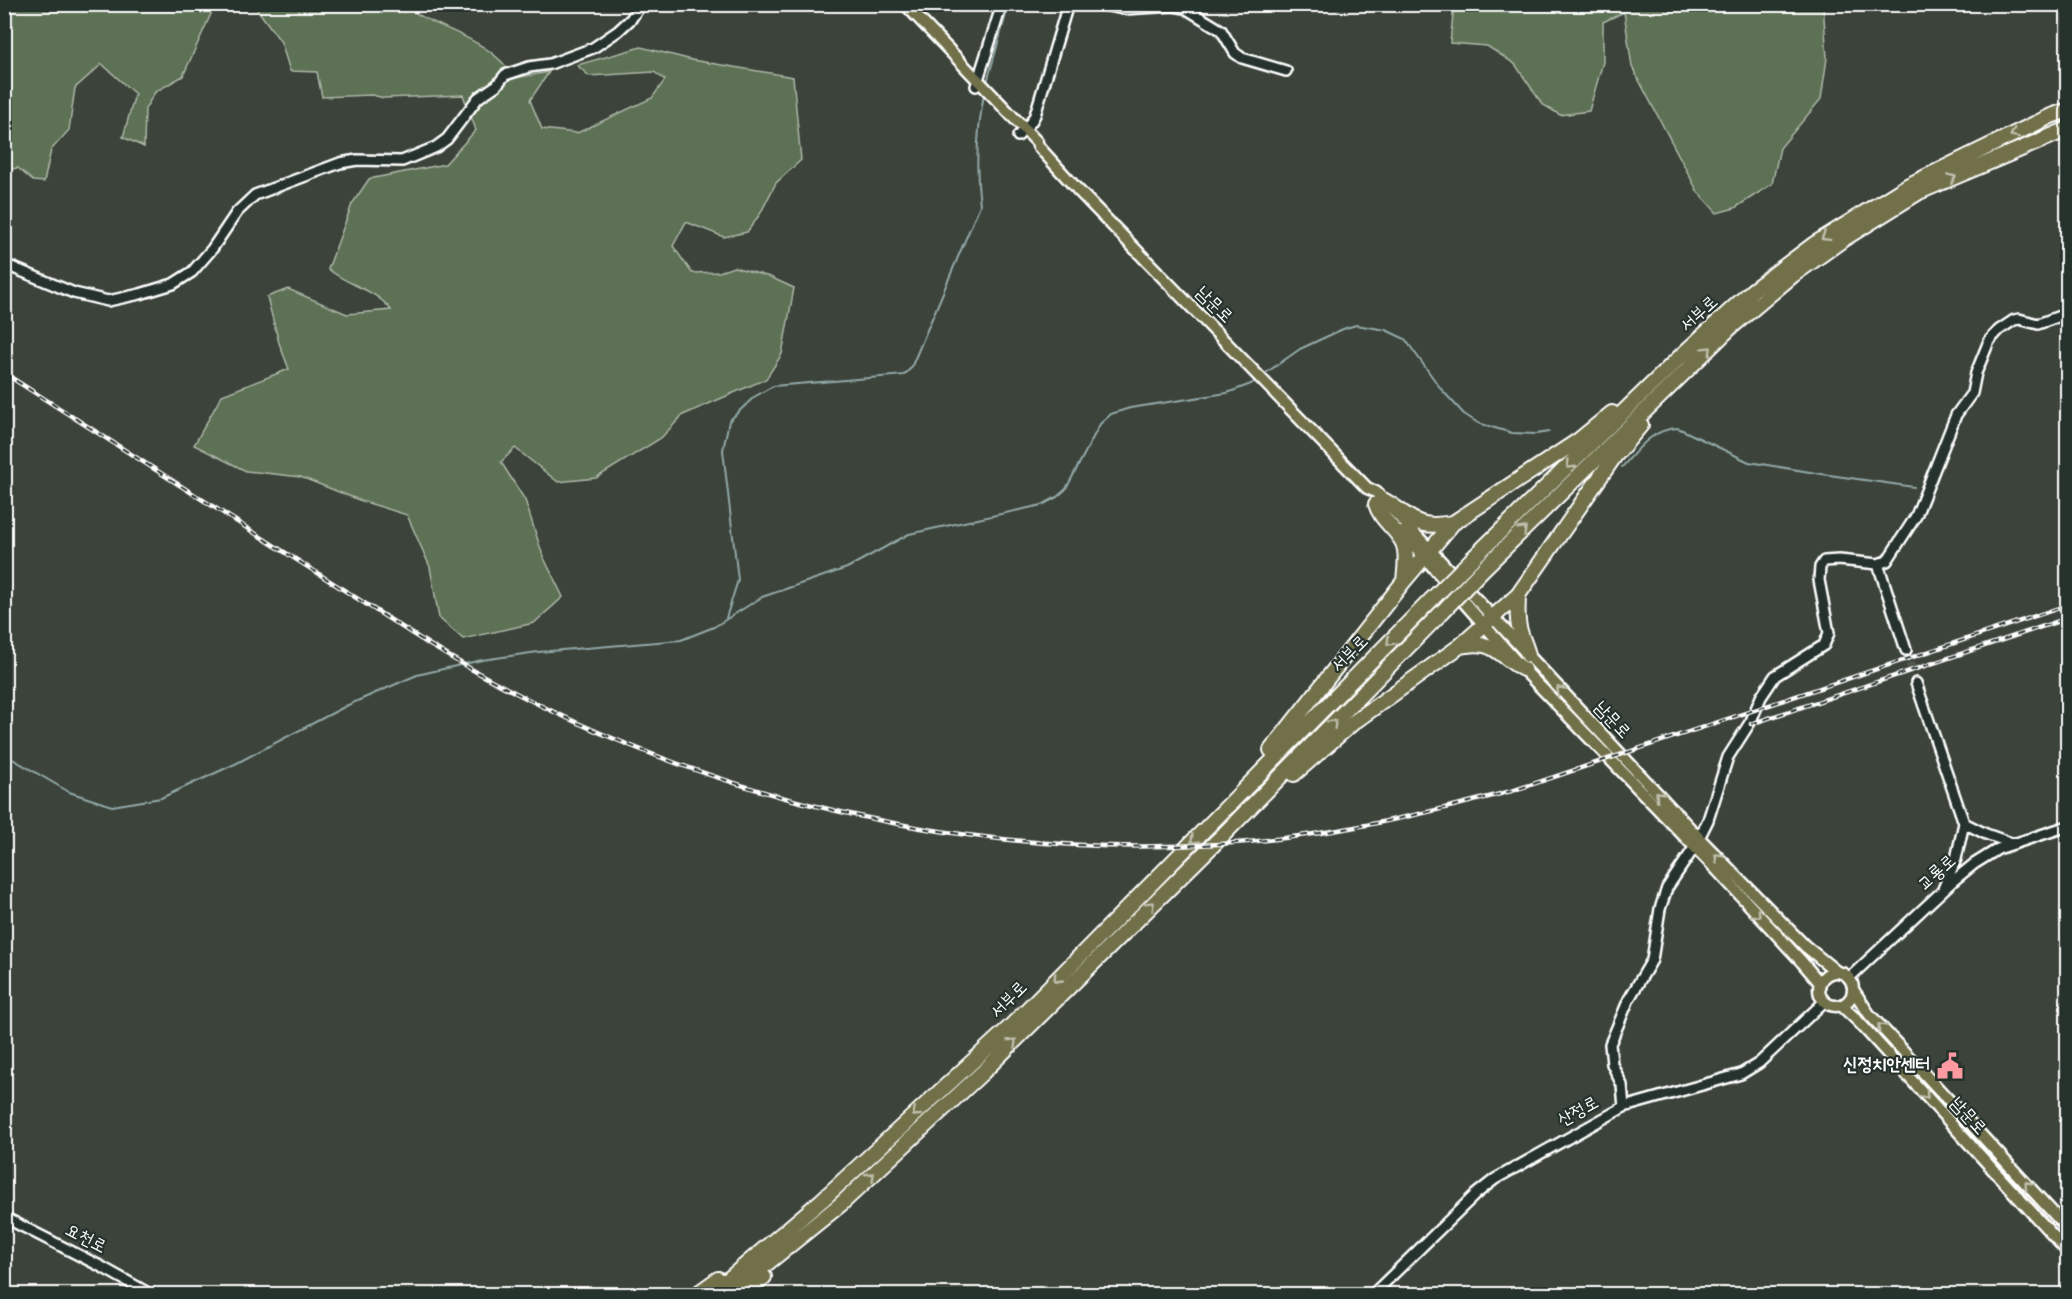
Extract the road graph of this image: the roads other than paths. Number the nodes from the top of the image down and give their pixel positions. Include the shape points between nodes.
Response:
1 (641, 4) edge
2 (897, 4) edge
3 (905, 4) edge
4 (1002, 4) edge
5 (1068, 4) edge
6 (1097, 4) edge
7 (1286, 71) dead end
8 (979, 84) junction
9 (2067, 110) edge
10 (2067, 129) edge
11 (1021, 133) junction
12 (4, 264) edge
13 (2067, 313) edge
14 (1681, 356) junction
15 (1692, 366) junction
16 (1380, 502) junction
17 (1453, 523) junction
18 (1428, 554) junction
19 (1878, 564) junction
20 (1404, 581) junction
21 (1518, 595) junction
22 (1489, 622) junction
23 (1460, 646) junction
24 (1906, 650) tunnel mouth
25 (1528, 655) junction
26 (1523, 669) junction
27 (1916, 683) tunnel mouth
28 (1211, 822) junction
29 (1964, 823) junction
30 (2067, 826) edge
31 (1224, 834) junction
32 (1696, 843) junction
33 (2014, 844) junction
34 (1941, 892) junction
35 (1838, 972) junction
36 (1849, 978) junction
37 (1820, 983) junction
38 (1854, 991) junction
39 (1824, 1002) junction
40 (1842, 1006) junction
41 (1919, 1067) junction
42 (1908, 1076) junction
43 (1624, 1107) junction
44 (822, 1200) junction
45 (842, 1204) junction
46 (4, 1217) edge
47 (2067, 1229) edge
48 (2067, 1252) edge
49 (150, 1294) edge
50 (697, 1294) edge
51 (711, 1294) edge
52 (729, 1294) edge
53 (745, 1294) edge
54 (1373, 1294) edge

1 - 12 street via 618,31 593,48 505,75 436,147 402,161 357,159 340,163 255,195 237,212 192,272 173,284 108,301 74,293
2 - 8 main road, 남문로
3 - 8 main road, 남문로
4 - 8 street
5 - 11 street via 1035,115
6 - 7 street via 1125,9 1185,8 1221,30 1242,58
8 - 11 main road, 남문로
9 -> 14 highway, 서부로 via 1909,185 1813,245 1753,290
15 -> 10 highway, 서부로 via 1752,309 1845,238 1919,192
11 - 16 main road, 남문로 via 1037,142 1366,488 1376,492
13 - 19 street via 2038,324 2014,320 1989,341 1972,393 1956,415 1916,516 1893,555
14 - 17 highway via 1579,440
14 -> 28 highway, 서부로, bridge
15 - 21 highway via 1614,457
31 -> 15 highway, 서부로, bridge via 1481,571
16 - 17 highway via 1393,505 1407,518 1422,524
16 - 18 main road, 남문로
16 - 20 highway via 1379,514 1403,542
17 - 18 highway
18 - 20 highway
18 - 22 main road, 남문로
19 - 24 street
19 - 32 street via 1839,560 1824,561 1820,567 1829,633 1824,645 1775,676 1761,697 1728,757 1708,820
20 - 28 highway
21 - 22 highway
21 - 25 highway via 1517,617
22 - 23 highway
22 - 25 main road, 남문로
22 - 26 main road, 남문로
23 - 26 highway via 1474,644 1497,649
23 - 31 highway via 1354,722
32 -> 25 main road, 남문로
26 - 32 main road, 남문로
27 - 29 street
28 -> 44 highway, 서부로 via 1010,1027
29 - 33 street
29 - 34 street via 1956,859
30 - 33 street, 교룡로
45 -> 31 highway, 서부로 via 982,1073
35 -> 32 main road, 남문로
32 -> 37 main road, 남문로
32 - 43 street via 1667,888 1652,960 1629,999 1610,1044 1612,1064 1622,1084
33 - 34 street, 교룡로 via 1974,864
34 - 36 street, 교룡로
35 - 36 main road, 남문로
35 - 37 main road via 1827,974
36 - 38 main road, 남문로
37 - 39 main road, 남문로
38 - 40 main road
41 -> 38 main road, 남문로 via 1869,1014
39 - 40 main road via 1832,1007
39 - 43 street, 산정로 via 1759,1063 1741,1074
40 - 42 main road, 남문로
41 - 42 main road
47 -> 41 main road, 남문로
42 -> 48 main road, 남문로
43 - 54 street, 산정로 via 1495,1179
44 - 50 highway
44 - 51 highway, 서부로
45 - 52 highway, 서부로
45 - 53 highway
46 - 49 street, 요천로

